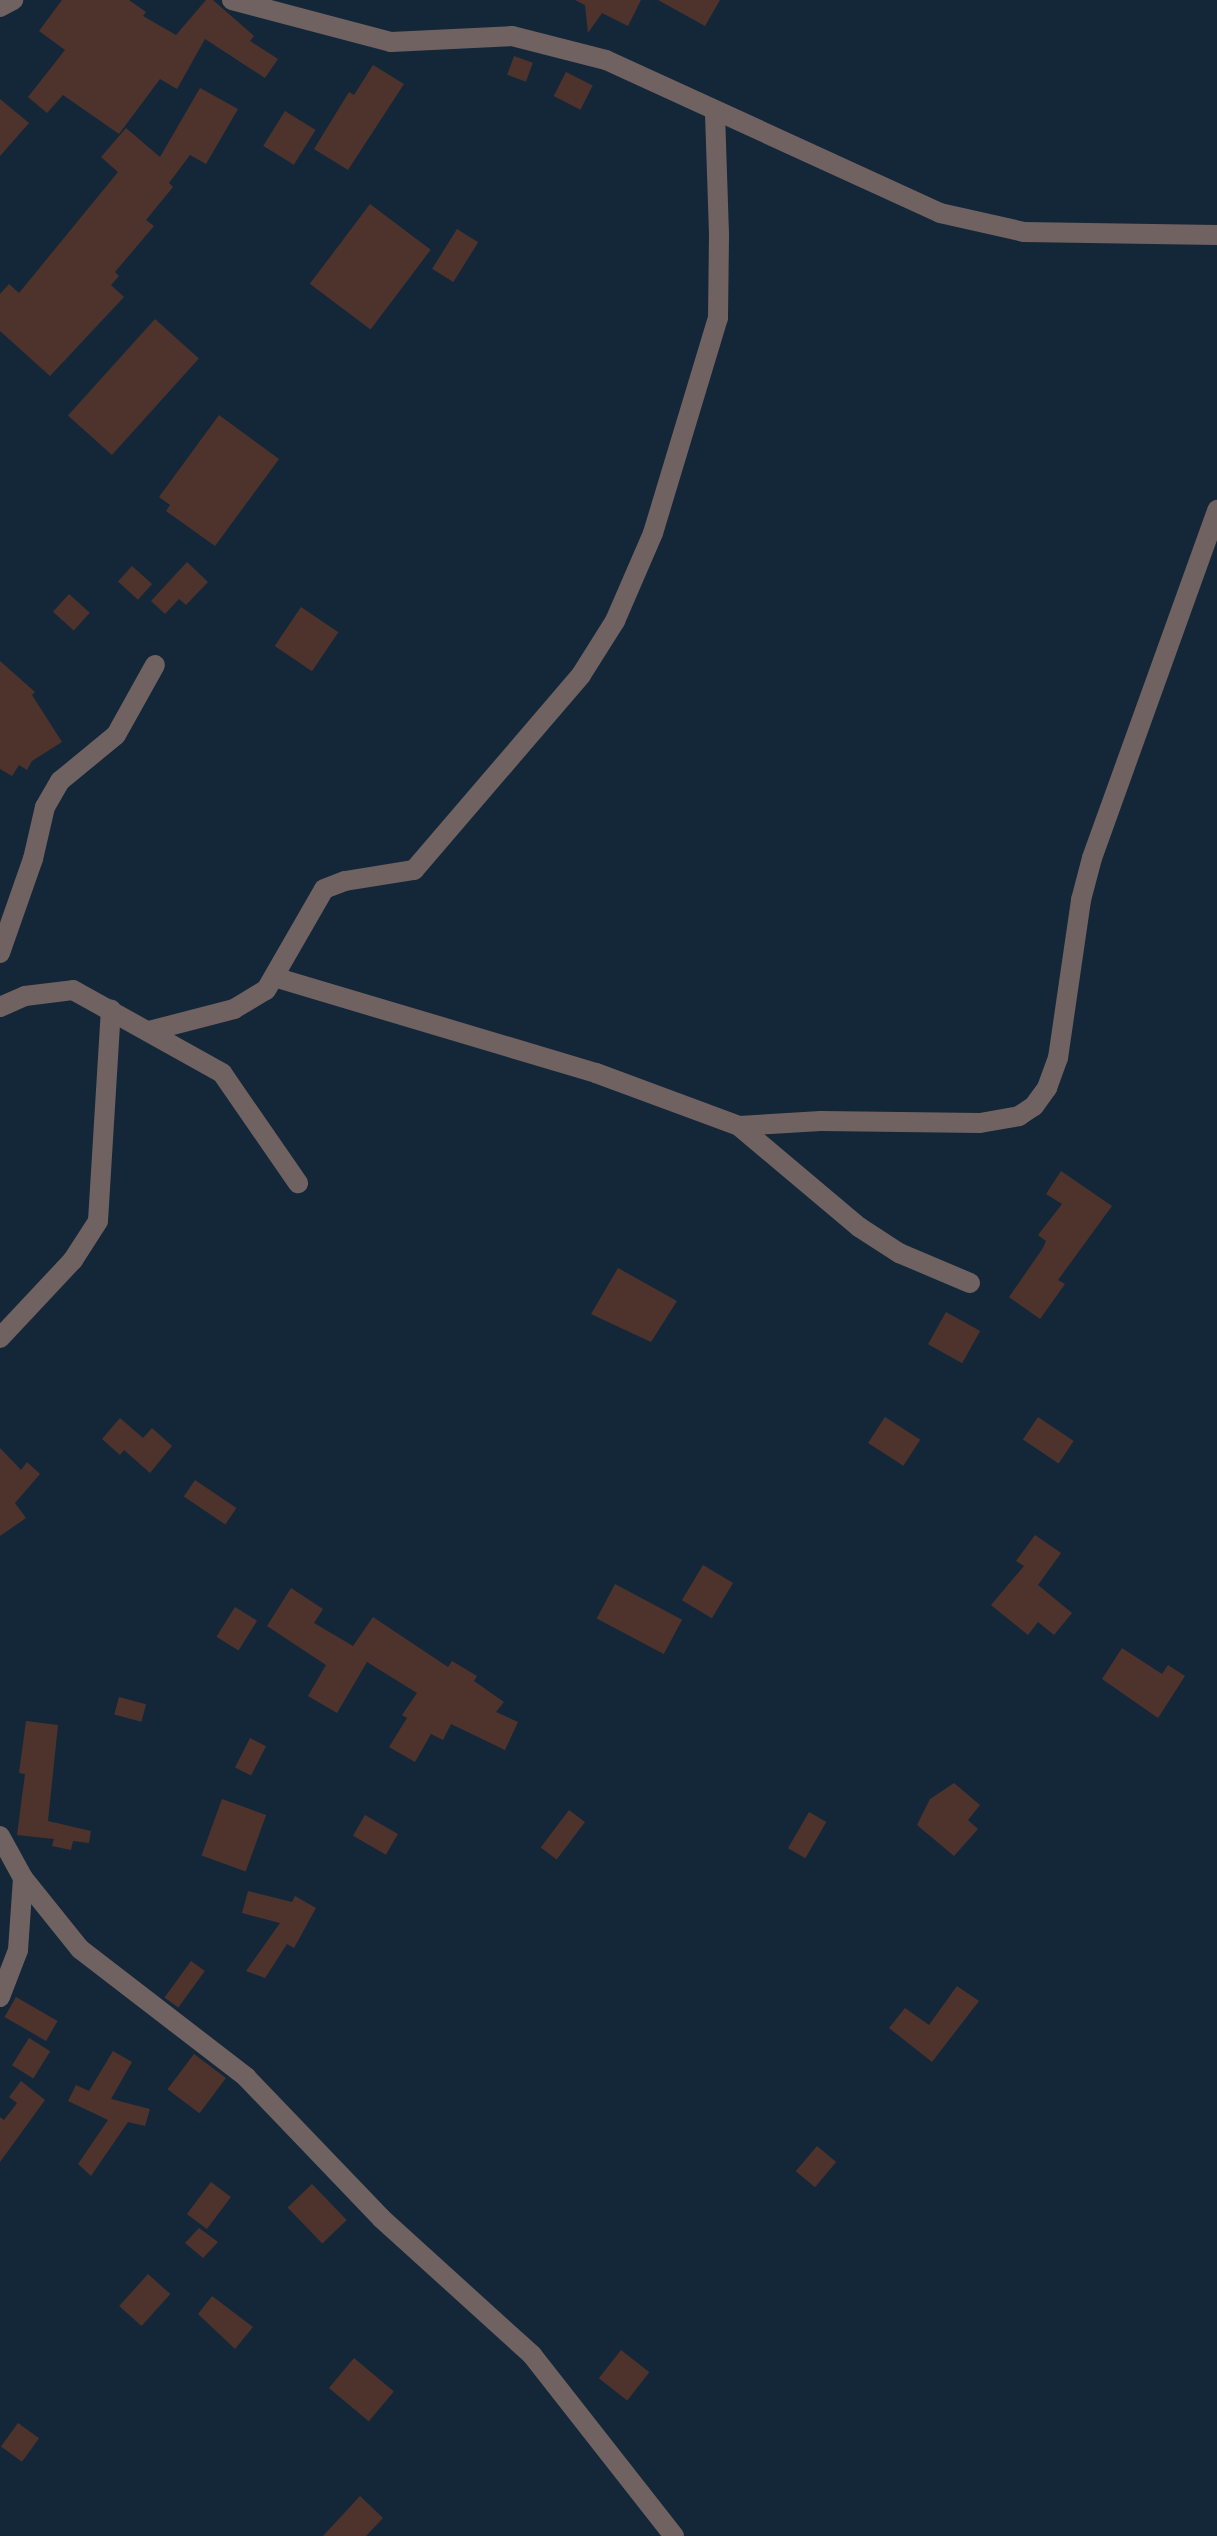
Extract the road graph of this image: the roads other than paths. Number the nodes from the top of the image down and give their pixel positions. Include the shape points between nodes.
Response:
1 (13, 0) edge
2 (232, 0) edge
3 (0, 7) edge
4 (715, 111) junction
5 (1217, 235) edge
6 (1217, 510) edge
7 (155, 665) dead end
8 (0, 953) edge
9 (274, 977) junction
10 (0, 1007) edge
11 (111, 1009) junction
12 (149, 1031) junction
13 (739, 1126) junction
14 (298, 1183) dead end
15 (970, 1283) dead end
16 (0, 1338) edge
17 (0, 1836) edge
18 (23, 1878) junction
19 (0, 1997) edge
20 (674, 2536) edge

1 - 3 street
2 - 4 street via 391,42 512,36 606,60
4 - 5 street via 940,213 1024,232
4 - 9 street via 718,318 653,533 615,621 581,675 414,870 324,889
6 - 13 street via 1092,858 1058,1058 1034,1106 1019,1116 980,1123
7 - 8 street via 116,735 60,781 45,807
9 - 12 street via 266,990 234,1009
9 - 13 street via 596,1073
10 - 11 street via 25,996 73,990
11 - 12 street
11 - 16 street via 98,1221 73,1260
12 - 14 street via 222,1073
13 - 15 street via 859,1227 899,1253
17 - 18 street
18 - 19 street via 18,1950
18 - 20 street via 80,1949 246,2077 381,2218 532,2355

